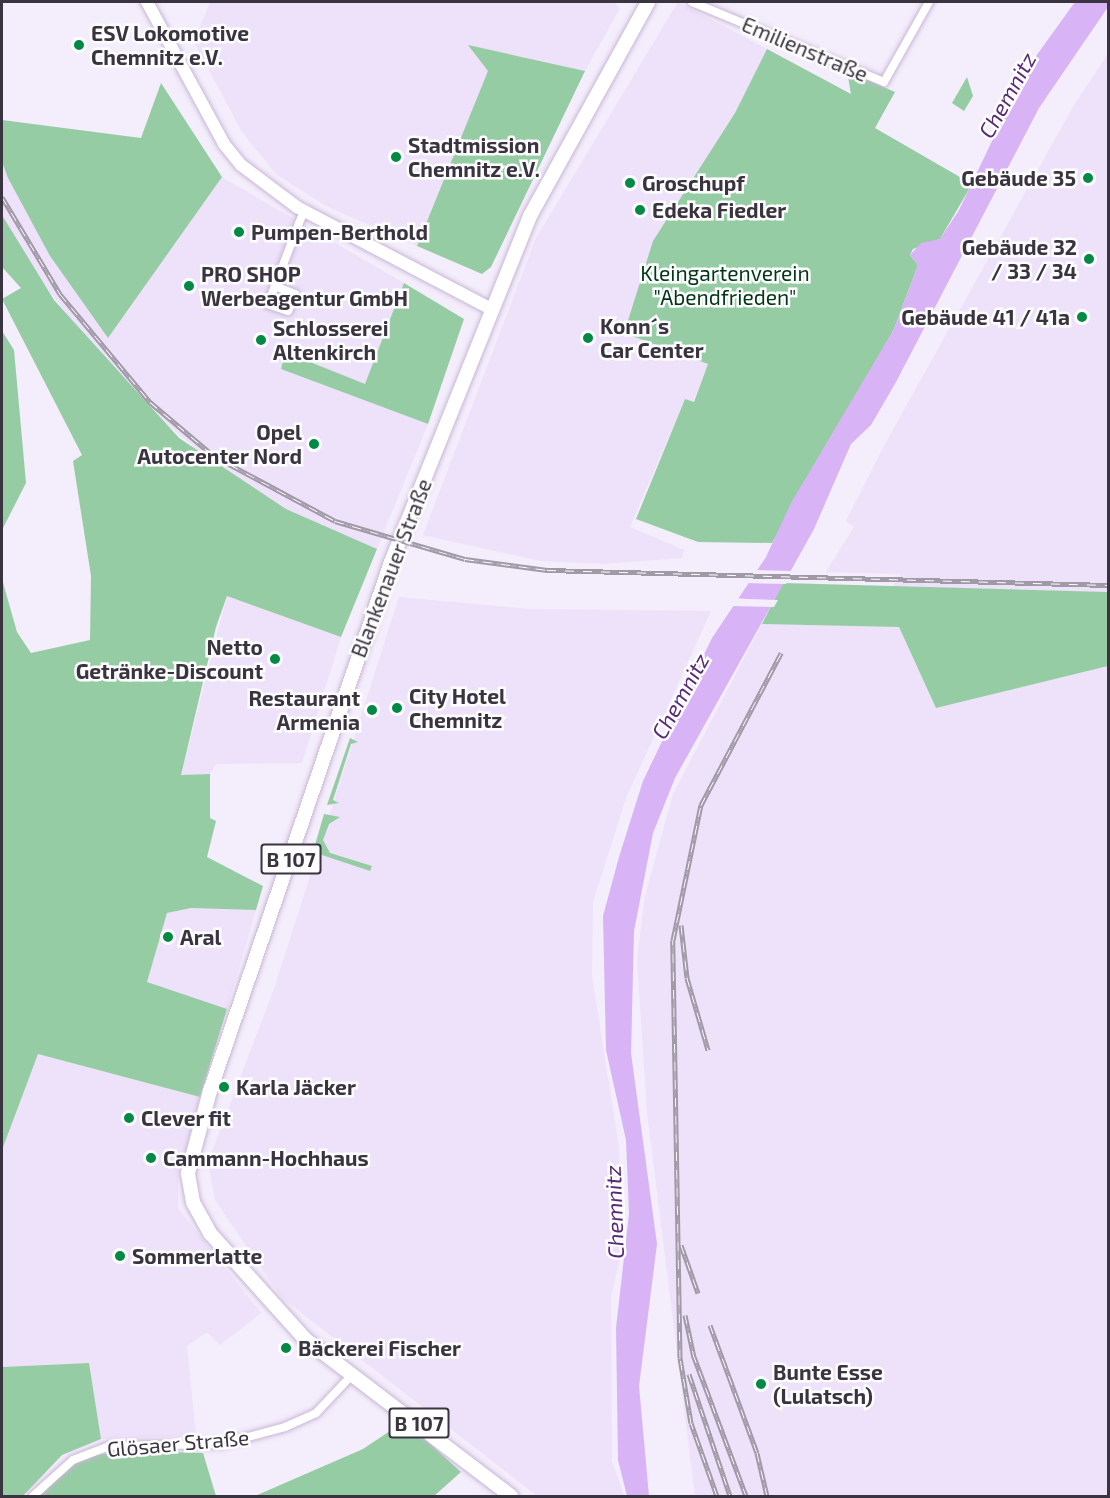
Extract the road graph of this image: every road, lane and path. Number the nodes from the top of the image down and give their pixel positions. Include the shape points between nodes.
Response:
1 (147, 2) edge
2 (648, 2) edge
3 (694, 2) edge
4 (928, 2) edge
5 (304, 211) junction
6 (275, 286) dead end
7 (491, 309) junction
8 (353, 1374) junction
9 (33, 1497) edge
10 (511, 1497) edge

1 - 5 main road via 224,144 262,183
2 - 7 main road, Blankenauer Straße / B 107 via 530,216
3 - 4 street, Emilienstraße via 884,82
5 - 6 street
5 - 7 main road
7 - 8 main road, Blankenauer Straße / B 107 via 357,655 189,1157 193,1202 210,1233 305,1339
8 - 9 street, Glösaer Straße via 335,1398 293,1424 222,1444 109,1446 73,1460
8 - 10 main road, B 107

